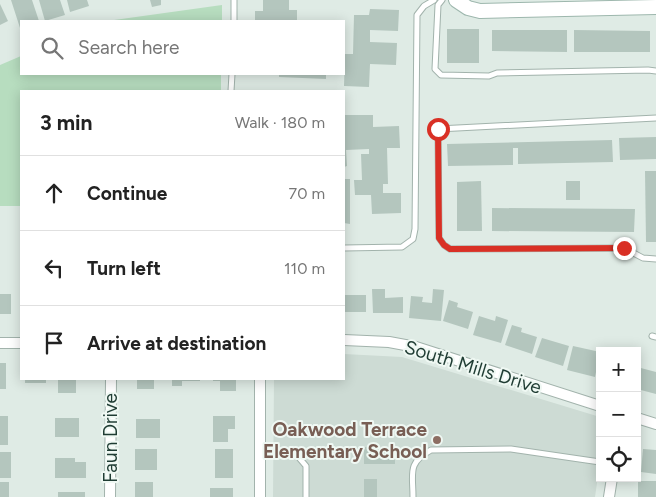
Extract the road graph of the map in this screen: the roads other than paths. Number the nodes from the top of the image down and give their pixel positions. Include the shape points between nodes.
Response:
1 (234, 0) edge
2 (434, 0) edge
3 (442, 0) edge
4 (456, 0) edge
5 (656, 7) edge
6 (234, 20) edge
7 (656, 72) edge
8 (232, 75) edge
9 (231, 90) edge
10 (656, 118) edge
11 (345, 248) edge
12 (656, 259) edge
13 (345, 340) edge
14 (0, 343) edge
15 (20, 343) edge
16 (111, 380) edge
17 (260, 380) edge
18 (596, 405) edge
19 (641, 419) edge
20 (656, 424) edge
21 (260, 453) junction
22 (596, 461) edge
23 (611, 482) edge
24 (110, 497) edge
25 (260, 497) edge
26 (306, 497) edge
27 (413, 497) edge
28 (609, 497) edge

1 - 6 lane
2 - 11 lane via 417,15 413,239 402,247
3 - 7 lane via 438,5 435,69 441,75
4 - 5 street via 480,11
8 - 9 lane
10 - 12 lane via 438,129 438,139 439,238 450,249 624,248 643,258
13 - 18 street, South Mills Drive via 416,347
14 - 15 street
16 - 24 street, Faun Drive
17 - 21 street
19 - 20 street
21 - 25 street
21 - 26 lane via 295,453 306,466
22 - 27 lane via 510,449 431,450 420,456 412,467
23 - 28 street

